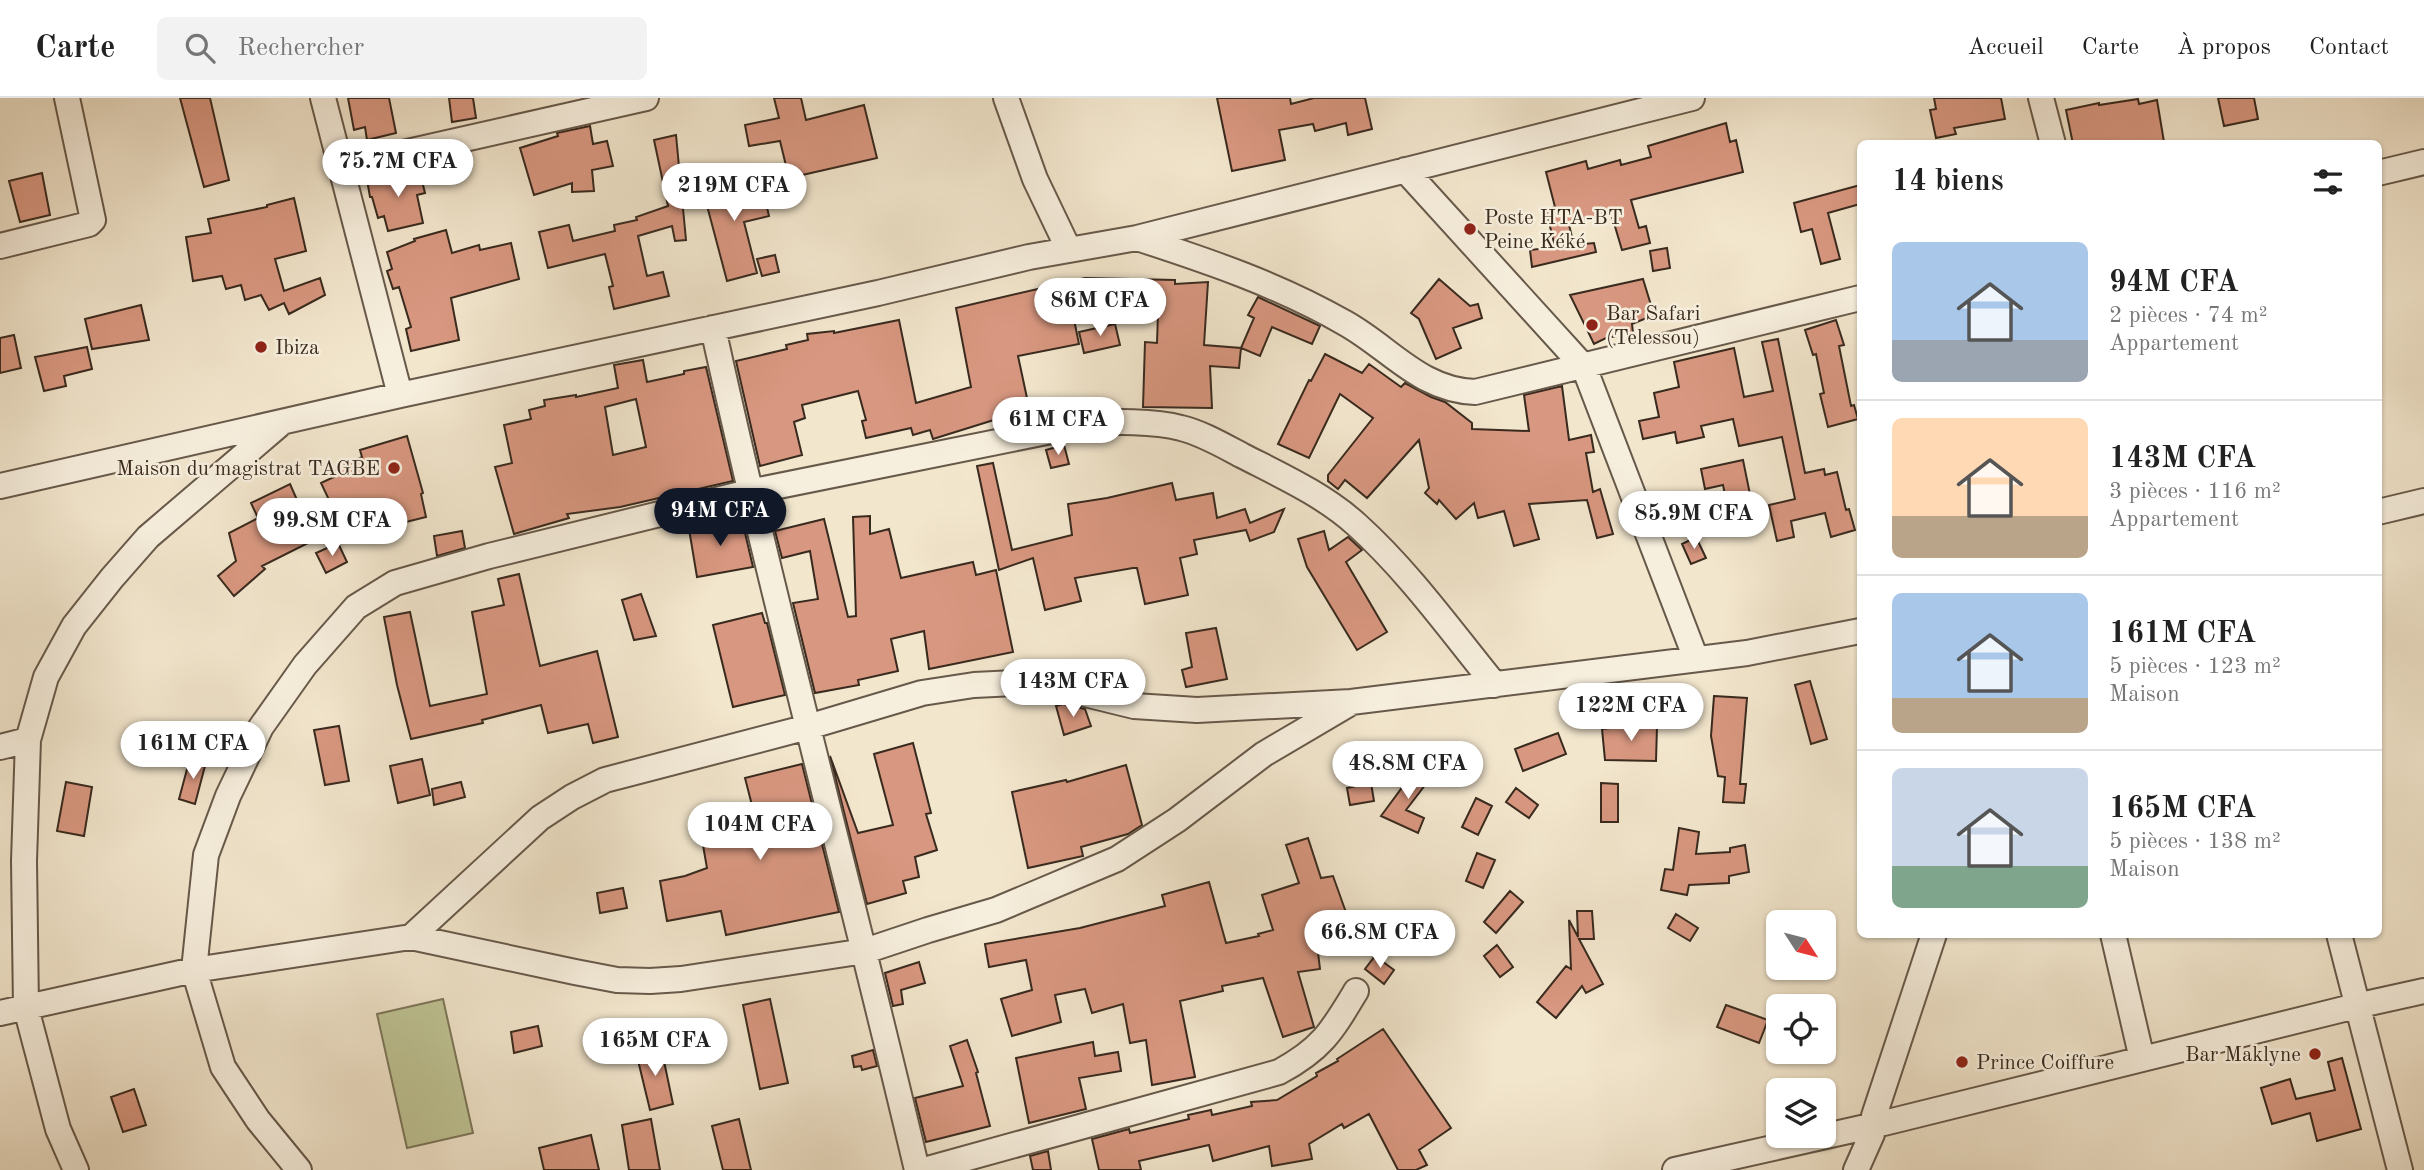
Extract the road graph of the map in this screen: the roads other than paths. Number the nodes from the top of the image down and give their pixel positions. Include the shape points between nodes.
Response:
1 (67, 98) edge
2 (323, 98) edge
3 (646, 98) edge
4 (1006, 98) edge
5 (1692, 98) edge
6 (2041, 98) edge
7 (1658, 102) edge
8 (2052, 140) edge
9 (2424, 162) edge
10 (341, 167) junction
11 (1405, 170) junction
12 (2382, 172) edge
13 (1136, 238) junction
14 (0, 246) edge
15 (1069, 250) junction
16 (1857, 299) edge
17 (713, 328) junction
18 (1584, 367) junction
19 (400, 395) junction
20 (282, 422) junction
21 (0, 486) edge
22 (749, 492) junction
23 (2424, 501) edge
24 (2382, 511) edge
25 (1857, 632) edge
26 (1696, 659) junction
27 (1495, 685) junction
28 (1351, 702) junction
29 (808, 727) junction
30 (28, 740) junction
31 (0, 747) edge
32 (411, 937) junction
33 (1933, 938) edge
34 (2114, 938) edge
35 (2340, 938) edge
36 (865, 951) junction
37 (194, 970) junction
38 (1356, 991) dead end
39 (2424, 992) edge
40 (2356, 1006) junction
41 (26, 1008) junction
42 (0, 1013) edge
43 (2142, 1059) junction
44 (1874, 1125) junction
45 (76, 1170) edge
46 (299, 1170) edge
47 (917, 1170) edge
48 (924, 1170) edge
49 (1675, 1170) edge
50 (1856, 1170) edge
51 (2400, 1170) edge

1 - 14 street via 93,220
2 - 10 street
3 - 10 street
4 - 15 street via 1035,179
5 - 7 street
6 - 8 street
7 - 11 street
9 - 12 street
10 - 19 street
11 - 13 street
11 - 18 street
13 - 15 street
13 - 18 street via 1271,285 1346,323 1444,388 1475,392
15 - 17 street
16 - 18 street
17 - 19 street
17 - 22 street
18 - 26 street
19 - 20 street
20 - 21 street
20 - 30 street via 148,537 112,578 74,626 46,677
22 - 27 street via 1086,424 1181,428 1306,489 1355,523 1388,555
22 - 29 street
22 - 37 street via 395,583 356,607 304,665 261,727 228,796 206,855
23 - 24 street
25 - 26 street
26 - 27 street
27 - 28 street
28 - 29 street via 1197,710 1134,706 1015,683 922,693
28 - 36 street via 1264,754 1117,859 996,910
29 - 32 street via 605,780 572,797 540,818
29 - 36 street
30 - 31 street
30 - 41 street
32 - 36 street via 575,972 650,981
32 - 37 street
33 - 44 street
34 - 43 street
35 - 40 street
36 - 47 street
37 - 41 street
37 - 46 street via 223,1067
38 - 48 street via 1319,1046 1279,1072
39 - 40 street
40 - 43 street
40 - 51 street
41 - 42 street
41 - 45 street via 58,1129
43 - 44 street
44 - 49 street
44 - 50 street

